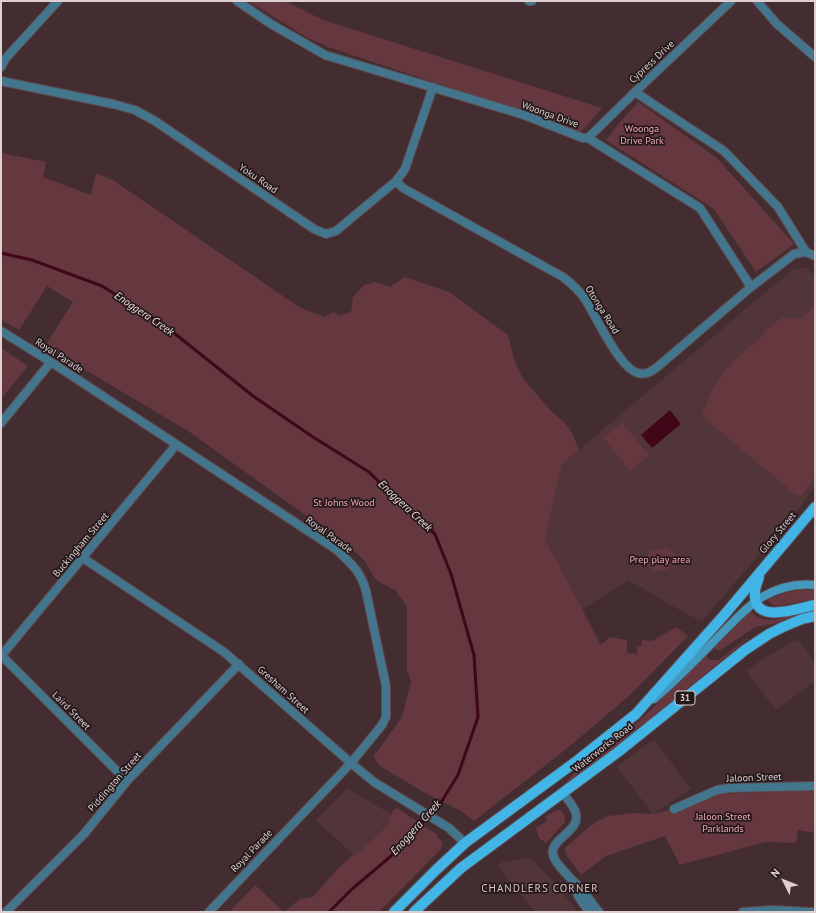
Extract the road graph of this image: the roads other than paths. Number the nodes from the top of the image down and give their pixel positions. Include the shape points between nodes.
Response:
1 (58, 1) edge
2 (237, 1) edge
3 (529, 1) edge
4 (532, 1) edge
5 (731, 1) edge
6 (756, 1) edge
7 (815, 57) edge
8 (1, 67) edge
9 (1, 81) edge
10 (433, 88) junction
11 (635, 92) junction
12 (588, 138) junction
13 (396, 181) junction
14 (806, 252) junction
15 (815, 256) edge
16 (751, 287) junction
17 (1, 331) edge
18 (51, 362) junction
19 (1, 423) edge
20 (176, 445) junction
21 (815, 508) edge
22 (83, 558) junction
23 (760, 574) junction
24 (815, 585) edge
25 (756, 601) junction
26 (815, 605) edge
27 (815, 616) edge
28 (1, 656) edge
29 (239, 664) junction
30 (636, 714) junction
31 (350, 763) junction
32 (552, 779) junction
33 (127, 780) junction
34 (815, 786) edge
35 (563, 793) junction
36 (674, 809) dead end
37 (465, 843) junction
38 (478, 855) junction
39 (595, 911) edge
40 (6, 912) edge
41 (208, 912) edge
42 (394, 912) edge
43 (414, 912) edge
44 (743, 912) edge
45 (812, 912) edge

1 - 8 street via 5,59
2 - 10 street, Woonga Drive via 324,55
3 - 4 street
5 - 11 street, Cypress Drive
6 - 7 street via 776,24
9 - 13 street, Yoku Road via 135,110 314,229 326,234 336,231
10 - 12 street, Woonga Drive via 524,115
10 - 13 street, Yoku Road via 405,169
11 - 12 street, Cypress Drive
11 - 14 street via 724,151 778,207
12 - 16 street, Woonga Drive via 700,208
13 - 16 street, Otonga Road via 403,188 563,278 576,288 621,360 638,374 649,373 662,363
14 - 15 street
14 - 16 street via 794,254
17 - 18 street, Royal Parade
18 - 19 street
18 - 20 street, Royal Parade
20 - 22 street, Buckingham Street
20 - 31 street, Royal Parade via 336,550 362,579 386,686 386,717
21 - 23 main road, Glory Street / 31
22 - 28 street, Buckingham Street
22 - 29 street, Gresham Street
23 - 25 main road via 755,591
23 - 30 main road, Waterworks Road / 31
24 - 25 main road, Waterworks Road via 790,586
25 - 26 main road via 764,611 773,613
25 - 30 main road, Waterworks Road via 673,683
27 - 35 main road, Waterworks Road / 31 via 783,627 745,650
28 - 33 street, Laird Street
29 - 31 street, Gresham Street
29 - 33 street, Piddington Street
30 - 32 main road, Waterworks Road / 31
31 - 37 street, Gresham Street via 374,782 445,825
31 - 41 street, Royal Parade
32 - 35 main road
32 - 37 main road, Waterworks Road / 31
33 - 40 street, Piddington Street via 84,834
34 - 36 street, Jaloon Street via 723,789 710,792
35 - 38 main road, Waterworks Road / 31
35 - 39 street via 576,812 576,820 573,827 556,844 553,852 555,859 574,883 578,896
37 - 38 main road
37 - 42 main road, Waterworks Road / 31
38 - 43 main road, Waterworks Road / 31
44 - 45 street

